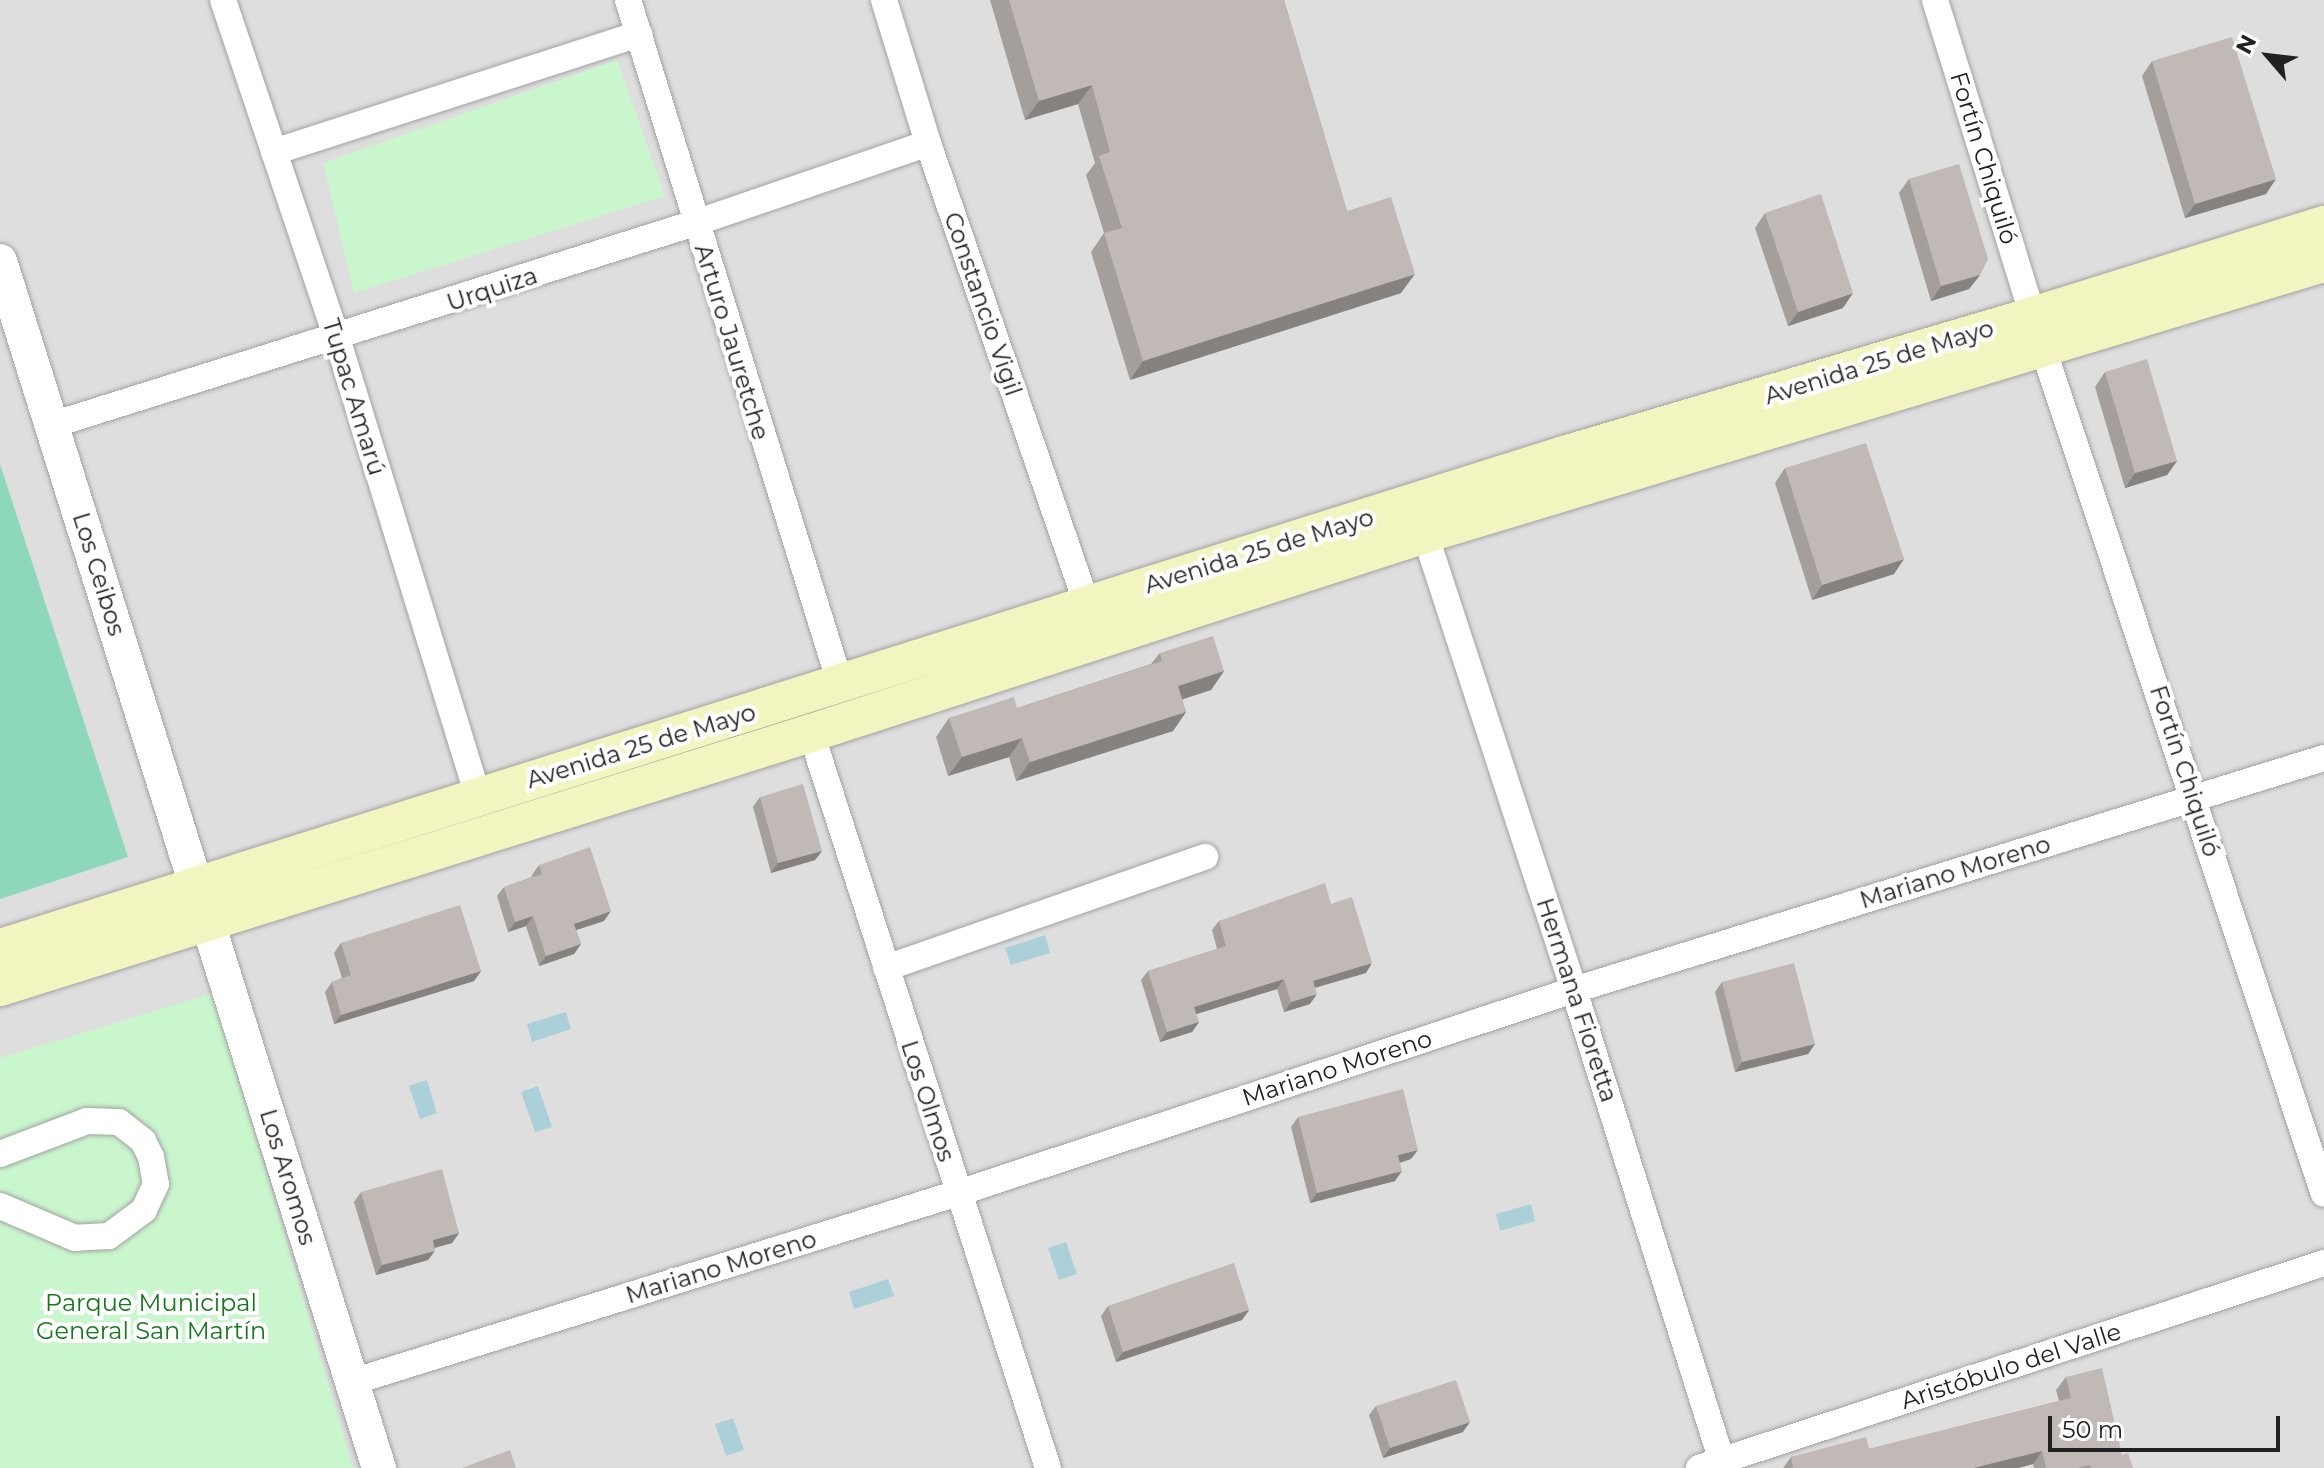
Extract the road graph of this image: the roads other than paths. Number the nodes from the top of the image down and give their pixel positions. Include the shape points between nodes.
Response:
1 (223, 0) edge
2 (628, 0) edge
3 (884, 0) edge
4 (1935, 0) edge
5 (639, 34) junction
6 (928, 143) junction
7 (274, 152) junction
8 (695, 223) junction
9 (2324, 225) edge
10 (0, 261) edge
11 (2324, 263) edge
12 (2038, 332) junction
13 (337, 338) junction
14 (52, 425) junction
15 (1420, 518) junction
16 (1087, 605) junction
17 (840, 683) junction
18 (799, 696) junction
19 (852, 720) junction
20 (811, 733) junction
21 (2324, 758) edge
22 (478, 797) junction
23 (2195, 799) junction
24 (1205, 857) dead end
25 (196, 886) junction
26 (209, 923) junction
27 (0, 948) edge
28 (886, 968) junction
29 (0, 987) edge
30 (1574, 990) junction
31 (0, 1154) edge
32 (958, 1193) junction
33 (2324, 1194) edge
34 (0, 1206) edge
35 (2324, 1263) edge
36 (352, 1382) junction
37 (1715, 1466) edge
38 (379, 1468) edge
39 (1048, 1468) edge

1 - 7 street, Tupac Amarú
2 - 5 street, Arturo Jauretche
3 - 6 street, Constancio Vigil
4 - 12 street, Fortín Chiquiló
5 - 7 street
5 - 8 street, Arturo Jauretche
6 - 8 street, Urquiza
6 - 16 street, Constancio Vigil
7 - 13 street, Tupac Amarú
8 - 13 street, Urquiza
8 - 17 street, Arturo Jauretche
9 - 12 main road, Avenida 25 de Mayo
10 - 14 street, Los Ceibos
11 - 12 main road, Avenida 25 de Mayo
12 - 15 main road, Avenida 25 de Mayo
12 - 23 street, Fortín Chiquiló
13 - 14 street, Urquiza
13 - 22 street, Tupac Amarú
14 - 25 street, Los Ceibos
15 - 16 main road, Avenida 25 de Mayo
15 - 19 main road, Avenida 25 de Mayo
15 - 30 street, Hermana Fioretta
16 - 17 main road, Avenida 25 de Mayo
17 - 18 main road, Avenida 25 de Mayo
17 - 19 main road
18 - 20 main road
18 - 22 main road, Avenida 25 de Mayo
19 - 20 main road, Avenida 25 de Mayo
20 - 26 main road, Avenida 25 de Mayo
20 - 28 street, Los Olmos
21 - 23 street, Mariano Moreno
22 - 25 main road, Avenida 25 de Mayo
23 - 30 street, Mariano Moreno
23 - 33 street, Fortín Chiquiló
24 - 28 street
25 - 26 street, Los Aromos
25 - 27 main road, Avenida 25 de Mayo
26 - 29 main road, Avenida 25 de Mayo
26 - 36 street, Los Aromos
28 - 32 street, Los Olmos
30 - 32 street, Mariano Moreno
30 - 37 street, Hermana Fioretta
31 - 34 street via 87,1121 119,1122 143,1141 156,1184 144,1210 109,1236 75,1238
32 - 36 street, Mariano Moreno
32 - 39 street, Los Olmos
35 - 37 street, Aristóbulo del Valle
36 - 38 street, Los Aromos

